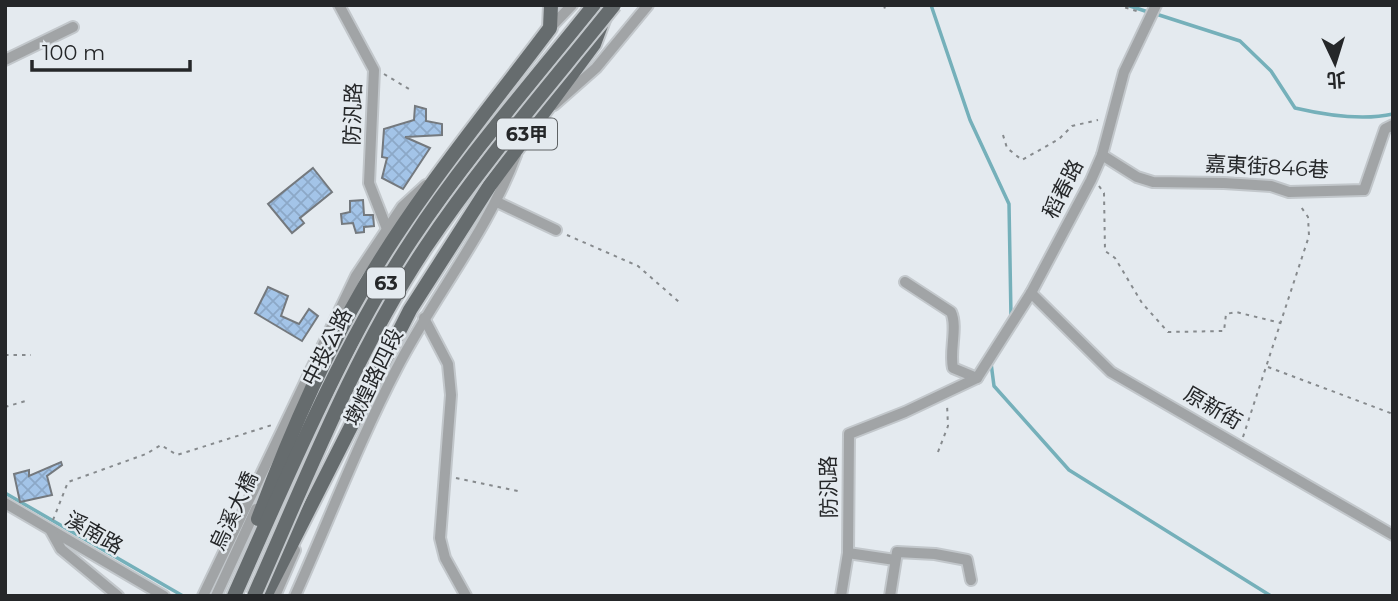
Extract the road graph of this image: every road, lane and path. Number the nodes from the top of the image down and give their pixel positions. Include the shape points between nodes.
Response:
1 (339, 5) edge
2 (551, 5) edge
3 (572, 5) edge
4 (594, 5) edge
5 (603, 5) edge
6 (614, 5) edge
7 (648, 5) edge
8 (884, 5) edge
9 (1117, 5) edge
10 (1154, 10) edge
11 (886, 13) dead end
12 (73, 27) dead end
13 (550, 28) junction
14 (5, 60) edge
15 (374, 70) junction
16 (409, 89) dead end
17 (1112, 117) junction
18 (538, 119) junction
19 (1393, 125) edge
20 (1003, 135) dead end
21 (520, 144) junction
22 (1102, 155) junction
23 (453, 159) junction
24 (1091, 180) junction
25 (1289, 192) junction
26 (497, 202) junction
27 (387, 229) junction
28 (556, 230) joint
29 (905, 282) dead end
30 (1031, 293) junction
31 (680, 302) dead end
32 (425, 318) junction
33 (1282, 323) junction
34 (5, 355) edge
35 (31, 355) dead end
36 (1267, 367) junction
37 (977, 378) junction
38 (946, 392) junction
39 (29, 400) dead end
40 (5, 407) edge
41 (1393, 414) edge
42 (284, 424) junction
43 (287, 443) junction
44 (1240, 445) junction
45 (938, 452) dead end
46 (333, 463) junction
47 (445, 476) junction
48 (522, 492) dead end
49 (5, 503) edge
50 (50, 529) junction
51 (1393, 535) edge
52 (848, 553) junction
53 (895, 560) junction
54 (971, 580) dead end
55 (118, 596) edge
56 (164, 596) edge
57 (204, 596) edge
58 (216, 596) edge
59 (225, 596) edge
60 (234, 596) edge
61 (254, 596) edge
62 (265, 596) edge
63 (275, 596) edge
64 (295, 596) edge
65 (466, 596) edge
66 (841, 596) edge
67 (890, 596) edge

1 - 15 street, 防汎路
2 - 13 main road
3 - 13 street
4 - 60 main road, 中投公路 / 63 via 464,167 412,240 348,351
5 - 18 main road, 63甲 via 604,23 594,44
6 - 61 main road, 中投公路 / 63, bridge via 425,249 363,358
7 - 18 street via 596,68
8 - 11 path
9 - 10 path
10 - 17 street, 稻春路 via 1124,72
12 - 14 street
13 - 23 main road, 63甲
15 - 16 path
15 - 27 street, 防汎路 via 369,183
17 - 20 path via 1072,126 1022,160 1007,148
17 - 22 street, 稻春路
18 - 21 main road, 63甲
19 - 25 street, 嘉東街846巷 via 1385,129 1364,190
21 - 26 street, 墩煌路四段
21 - 46 main road, 63甲 via 410,310
22 - 24 street, 稻春路
22 - 25 street, 嘉東街846巷 via 1153,182 1271,186
23 - 27 street via 402,207
23 - 43 main road, 63甲 via 366,284
24 - 30 street, 稻春路
24 - 33 path via 1104,193 1105,251 1115,258 1142,303 1168,331 1223,331 1226,314 1236,313
25 - 33 path via 1308,216 1309,236
26 - 28 street
26 - 32 street, 墩煌路四段
27 - 42 street via 356,276
28 - 31 path via 638,266
29 - 37 street via 951,312 953,368
30 - 37 street, 稻春路
30 - 44 street, 原新街 via 1111,372
32 - 47 street via 448,364 451,395
32 - 64 street, 墩煌路四段 via 396,369
33 - 36 path
34 - 35 path
36 - 41 path
36 - 44 path
37 - 38 street, 防汎路
38 - 45 path via 948,426
38 - 52 street, 防汎路 via 849,434
39 - 40 path
42 - 50 path via 265,425 177,455 161,445 68,482
42 - 57 street
43 - 58 street, 烏溪大橋
43 - 59 main road
44 - 51 street, 原新街
46 - 62 main road
46 - 63 street
47 - 48 path
47 - 65 street via 440,538 445,558
49 - 50 street, 溪南路
50 - 55 street via 61,549
50 - 56 street, 溪南路
52 - 53 street
52 - 66 street, 防汎路
53 - 54 street via 897,552 967,560
53 - 67 street

